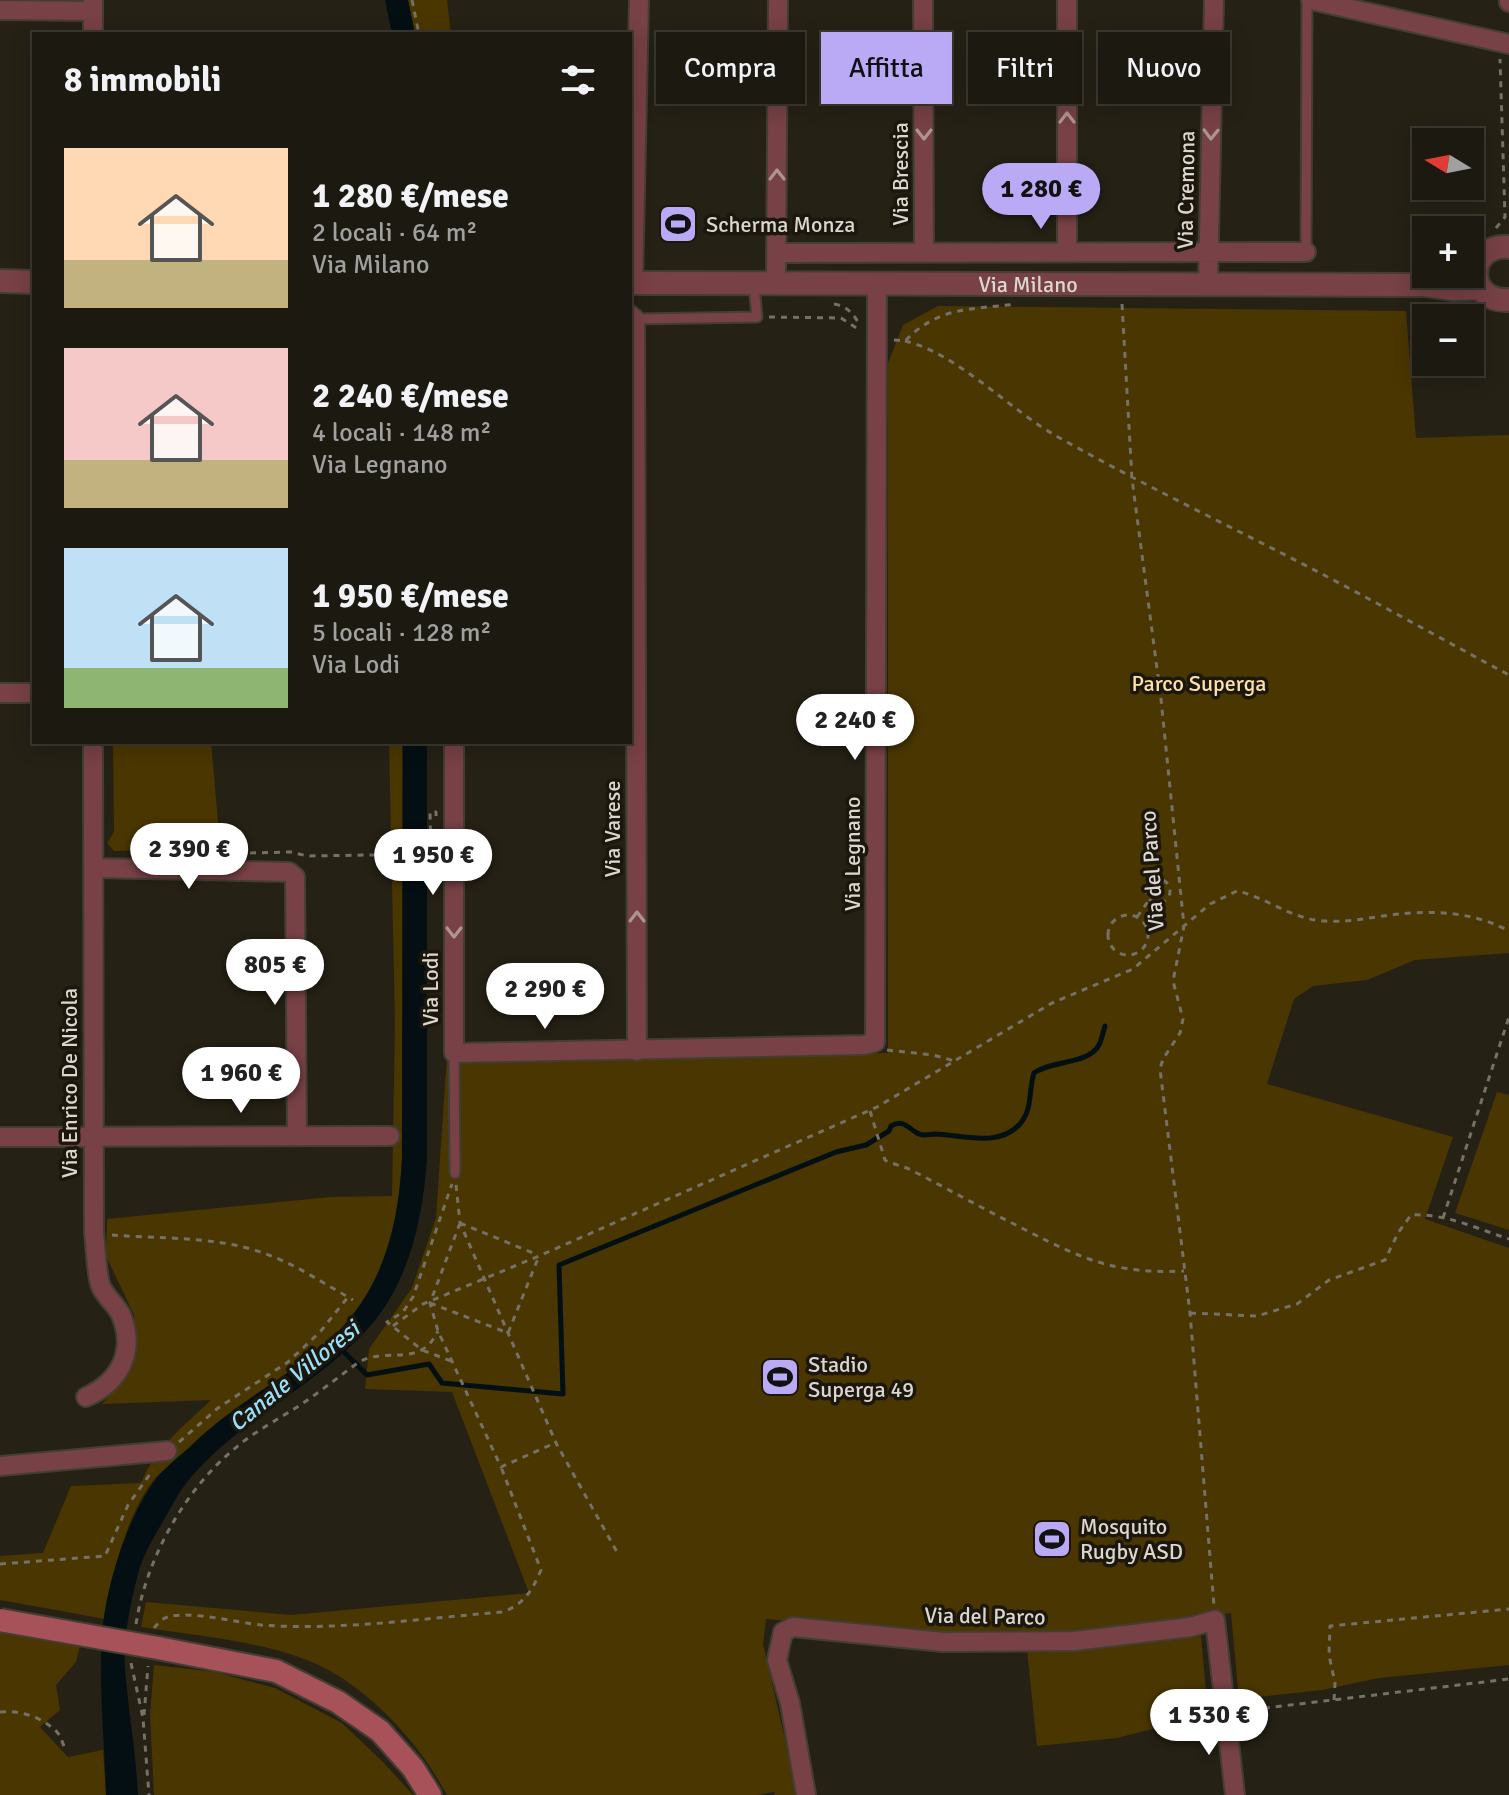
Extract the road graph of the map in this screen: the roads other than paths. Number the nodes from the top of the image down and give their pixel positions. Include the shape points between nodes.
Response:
1 (639, 0) edge
2 (778, 0) edge
3 (923, 0) edge
4 (1067, 0) edge
5 (1214, 0) edge
6 (1309, 0) edge
7 (93, 5) edge
8 (0, 10) edge
9 (93, 32) edge
10 (1504, 44) edge
11 (1505, 238) edge
12 (632, 248) edge
13 (924, 252) junction
14 (1067, 252) junction
15 (1306, 252) joint
16 (776, 253) junction
17 (1209, 253) junction
18 (1484, 254) edge
19 (0, 281) edge
20 (32, 282) edge
21 (632, 283) edge
22 (765, 284) junction
23 (877, 284) junction
24 (1208, 284) junction
25 (1412, 285) edge
26 (1482, 288) edge
27 (1508, 301) edge
28 (633, 317) edge
29 (0, 693) edge
30 (32, 693) edge
31 (93, 744) edge
32 (454, 744) edge
33 (95, 868) junction
34 (637, 1051) junction
35 (454, 1053) junction
36 (92, 1136) junction
37 (297, 1136) junction
38 (390, 1136) dead end
39 (0, 1137) edge
40 (455, 1173) road end
41 (86, 1397) dead end
42 (167, 1451) road end
43 (0, 1466) edge
44 (0, 1620) edge
45 (430, 1795) edge
46 (806, 1795) edge
47 (1235, 1795) edge

1 - 12 street
16 -> 2 street
3 -> 13 street, Via Brescia
14 -> 4 street
5 -> 17 street, Via Cremona
6 - 10 street
6 - 15 lane
7 - 8 street
7 - 9 street
11 - 18 street
13 - 14 street, Via Milano
13 - 16 street, Via Milano
14 - 17 street, Via Milano
15 - 17 street, Via Milano
16 - 22 street
17 - 24 street, Via Cremona
19 - 20 street
21 - 22 street, Via Milano
22 - 23 street, Via Milano
22 - 28 lane via 757,317
23 - 24 street, Via Milano
23 - 34 street, Via Legnano via 872,337 875,1042
24 - 25 street, Via Milano
26 - 27 street via 1489,297
34 -> 28 street, Via Varese
29 - 30 street
31 - 33 street, Via Enrico De Nicola
32 -> 35 street, Via Lodi
33 - 36 street, Via Enrico De Nicola
33 - 37 street via 289,872 295,877
34 - 35 street, Via Lodi
35 - 40 lane
36 - 37 street
36 - 39 street
36 - 41 street, Via Enrico De Nicola via 100,1287 121,1314 127,1354 112,1381
37 - 38 street
42 - 43 street
44 - 45 main road, bridge via 276,1671 338,1702 380,1731
46 - 47 street, Via del Parco via 777,1660 783,1632 793,1627 943,1642 1075,1641 1215,1620

